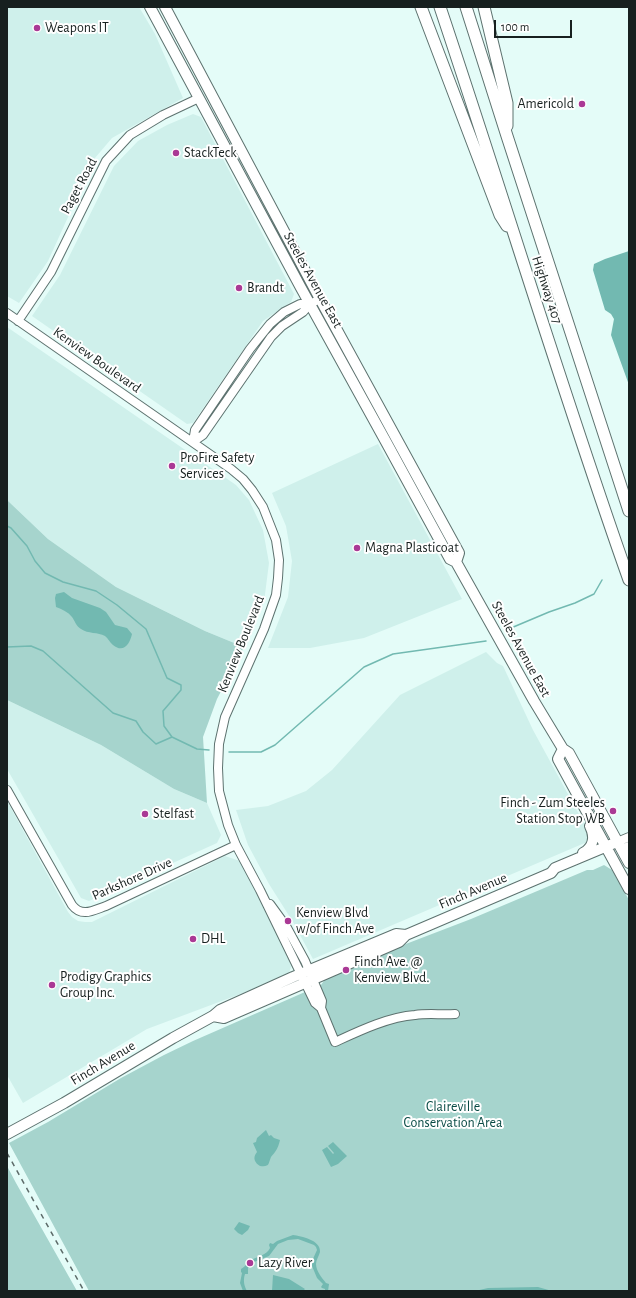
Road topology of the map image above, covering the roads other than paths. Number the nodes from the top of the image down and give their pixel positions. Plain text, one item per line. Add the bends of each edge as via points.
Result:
1 (150, 7) edge
2 (165, 7) edge
3 (421, 7) edge
4 (440, 7) edge
5 (466, 7) edge
6 (484, 7) edge
7 (199, 98) junction
8 (507, 136) junction
9 (514, 236) junction
10 (320, 299) junction
11 (310, 304) junction
12 (7, 314) edge
13 (18, 321) junction
14 (250, 349) junction
15 (259, 355) junction
16 (193, 442) junction
17 (629, 511) edge
18 (456, 562) junction
19 (629, 580) edge
20 (563, 749) junction
21 (7, 790) edge
22 (584, 807) junction
23 (629, 837) edge
24 (236, 845) junction
25 (623, 846) edge
26 (607, 850) junction
27 (629, 863) edge
28 (553, 870) junction
29 (629, 889) edge
30 (307, 976) junction
31 (455, 1014) dead end
32 (7, 1134) edge

1 - 7 main road, Steeles Avenue East
2 - 10 main road, Steeles Avenue East
3 - 9 highway via 500,215
4 - 9 highway, Highway 407
5 - 8 highway, Highway 407
6 - 8 highway via 507,103
7 - 11 main road, Steeles Avenue East
7 - 13 street, Paget Road via 163,115 130,135 106,161 51,272
8 - 17 highway, Highway 407
9 - 19 highway, Highway 407
10 - 11 street
10 - 18 main road, Steeles Avenue East via 459,553
11 - 14 street via 300,304 280,316 270,324
11 - 15 street via 271,337
11 - 18 main road, Steeles Avenue East via 450,559
12 - 13 street, Kenview Boulevard
13 - 16 street, Kenview Boulevard
14 - 15 street
14 - 16 street via 196,430
15 - 16 street via 203,435
16 - 24 street, Kenview Boulevard via 230,469 252,490 263,507 276,540 276,595 225,717 219,744 219,791
18 - 20 main road, Steeles Avenue East
20 - 22 main road via 558,759
20 - 25 main road, Steeles Avenue East via 569,753
21 - 24 street, Parkshore Drive via 72,905 84,913 106,906
22 - 26 main road
22 - 28 main road via 593,833 591,845 587,851
23 - 25 street
24 - 30 street, Kenview Boulevard via 260,890 286,926
25 - 26 main road, Finch Avenue
25 - 27 main road, Steeles Avenue East
26 - 28 main road, Finch Avenue
26 - 29 main road
28 - 30 main road, Finch Avenue via 406,935 399,942
30 - 31 street, Kenview Boulevard via 315,1003 321,1008 335,1042 381,1022 414,1015
30 - 32 main road, Finch Avenue via 224,1018 213,1016

